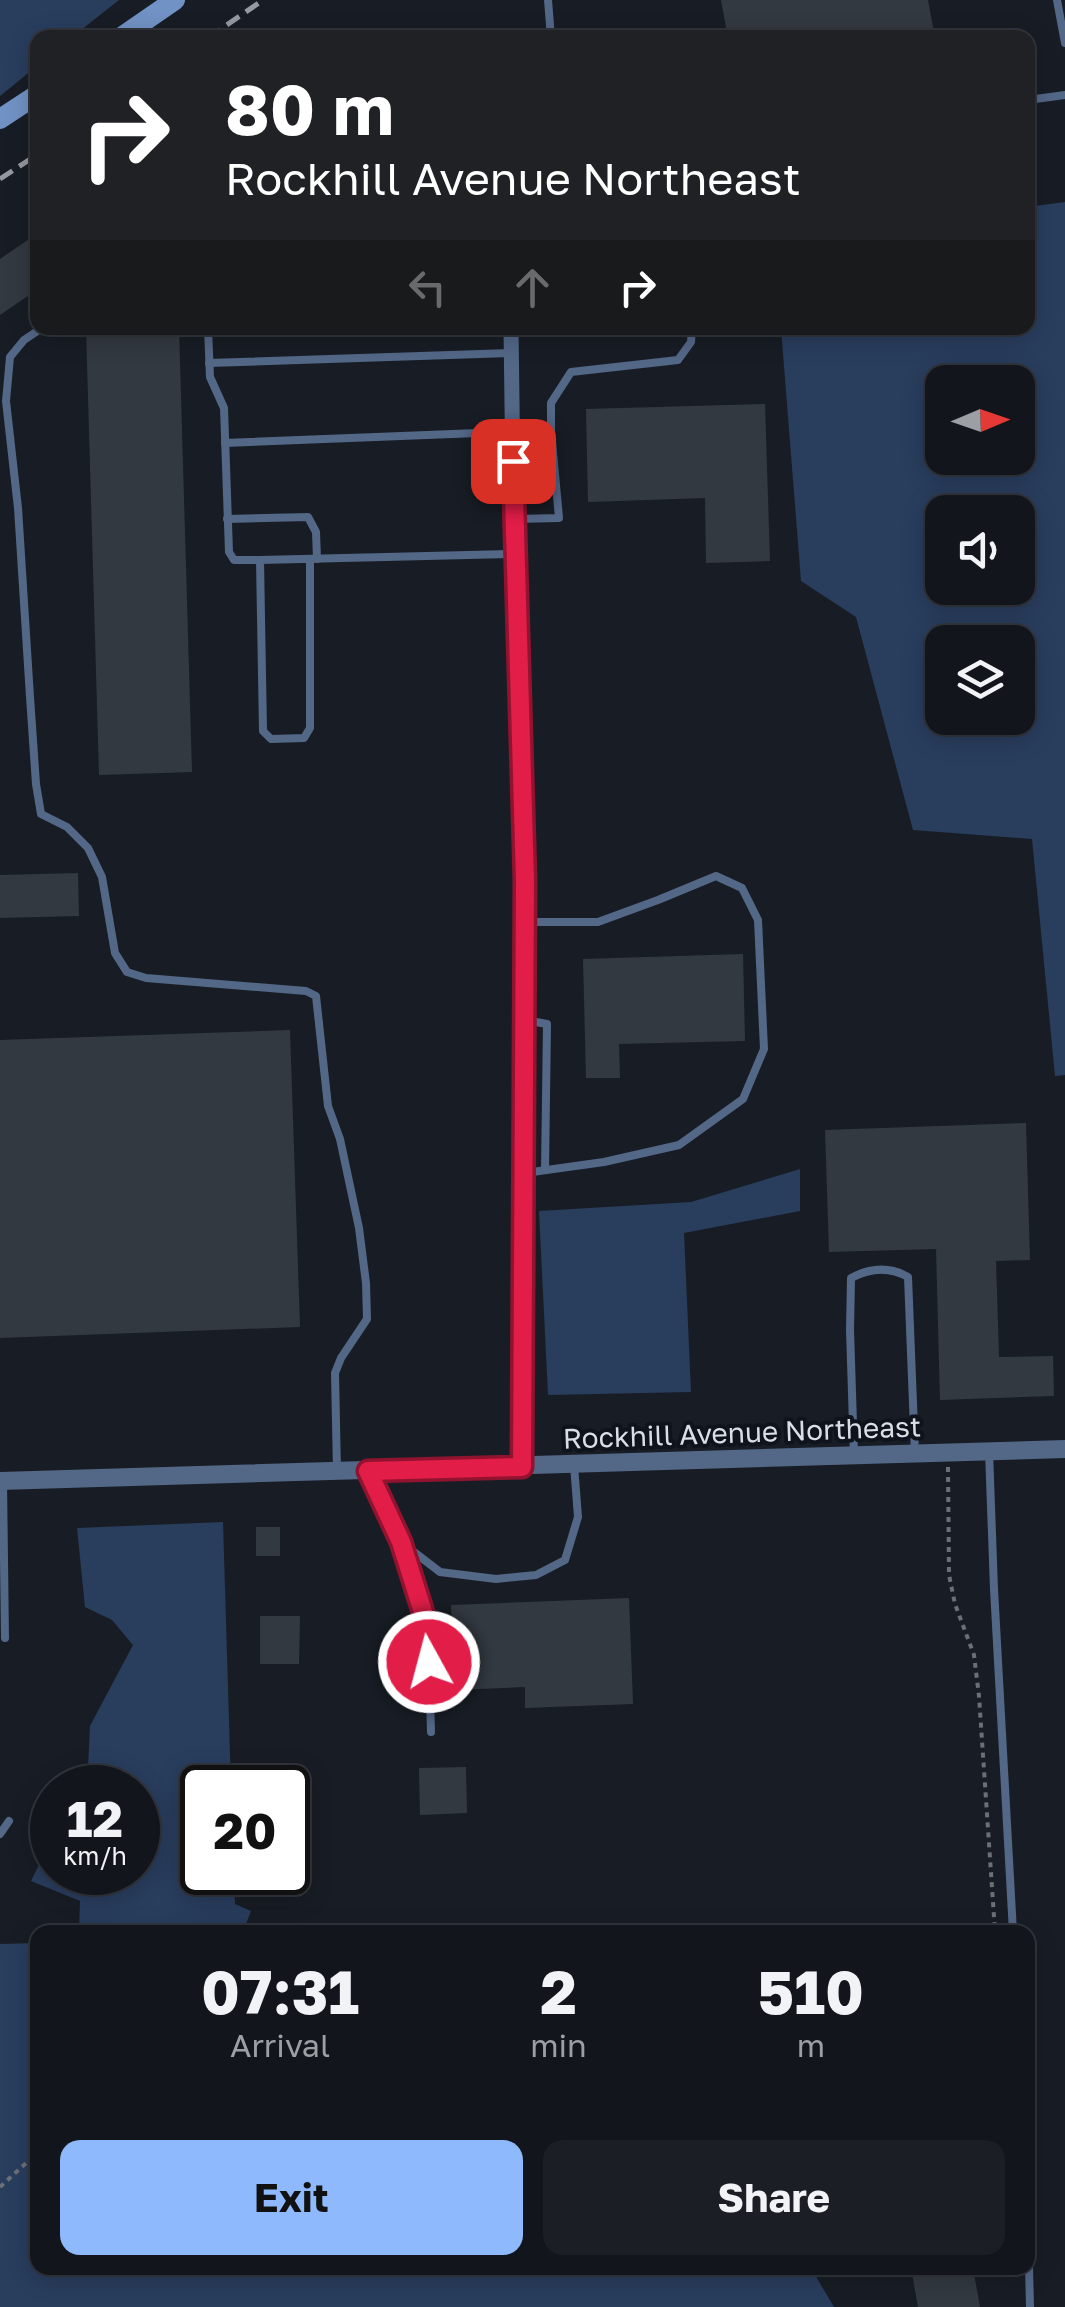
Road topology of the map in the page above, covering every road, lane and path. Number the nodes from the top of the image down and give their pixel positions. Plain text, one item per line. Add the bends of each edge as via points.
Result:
1 (175, 0) edge
2 (548, 0) edge
3 (1057, 0) edge
4 (132, 30) edge
5 (550, 30) edge
6 (1065, 43) edge
7 (1065, 94) edge
8 (30, 99) edge
9 (1035, 99) edge
10 (0, 119) edge
11 (32, 335) edge
12 (208, 335) edge
13 (510, 335) edge
14 (692, 335) edge
15 (511, 353) junction
16 (210, 363) junction
17 (551, 430) junction
18 (512, 432) junction
19 (225, 443) junction
20 (227, 518) junction
21 (514, 519) junction
22 (514, 554) junction
23 (314, 559) junction
24 (260, 560) junction
25 (525, 922) junction
26 (525, 1020) junction
27 (545, 1170) junction
28 (524, 1173) junction
29 (1065, 1448) edge
30 (989, 1451) junction
31 (947, 1452) junction
32 (916, 1454) junction
33 (854, 1456) junction
34 (574, 1465) junction
35 (522, 1467) junction
36 (368, 1471) junction
37 (337, 1472) junction
38 (2, 1481) edge
39 (401, 1542) junction
40 (4, 1638) dead end
41 (431, 1732) dead end
42 (9, 1820) dead end
43 (0, 1834) edge
44 (995, 1925) edge
45 (1013, 1925) edge
46 (30, 2159) edge
47 (0, 2187) edge
48 (1029, 2275) edge
49 (1030, 2307) edge

1 - 4 main road
2 - 5 lane
3 - 6 lane
7 - 9 lane
8 - 10 main road
11 - 37 lane via 10,358 6,401 41,814 88,848 102,876 116,953 126,972 316,996 328,1106 358,1228 368,1319 335,1374
12 - 16 lane
13 - 15 street
14 - 17 lane via 678,360 570,372 551,403
15 - 16 lane
15 - 18 street
16 - 19 lane via 224,408
17 - 18 lane
17 - 21 lane via 559,518
18 - 19 lane
18 - 21 street
19 - 20 lane
20 - 23 lane via 308,517 316,532
20 - 24 lane via 234,560
21 - 22 street
22 - 23 lane
22 - 25 street
23 - 24 lane
23 - 24 lane via 310,728 304,738 271,739 263,731
25 - 26 street
25 - 27 lane via 598,922 716,876 742,888 758,920 764,1049 743,1099 679,1145
26 - 27 lane via 547,1024
26 - 28 street
27 - 28 lane
28 - 35 street
29 - 30 street, Rockhill Avenue Northeast
30 - 31 street, Rockhill Avenue Northeast
30 - 45 lane
31 - 32 street, Rockhill Avenue Northeast
31 - 44 path via 949,1575 978,1682
32 - 33 street, Rockhill Avenue Northeast
32 - 33 lane via 908,1277 866,1270 851,1278
33 - 34 street, Rockhill Avenue Northeast
34 - 35 street, Rockhill Avenue Northeast
34 - 39 lane via 578,1517 565,1560 536,1575 496,1579 440,1572
35 - 36 street, Rockhill Avenue Northeast
36 - 37 street, Rockhill Avenue Northeast
36 - 39 lane
37 - 38 street, Rockhill Avenue Northeast
38 - 40 lane
39 - 41 lane via 423,1612
42 - 43 lane
46 - 47 path
48 - 49 lane

